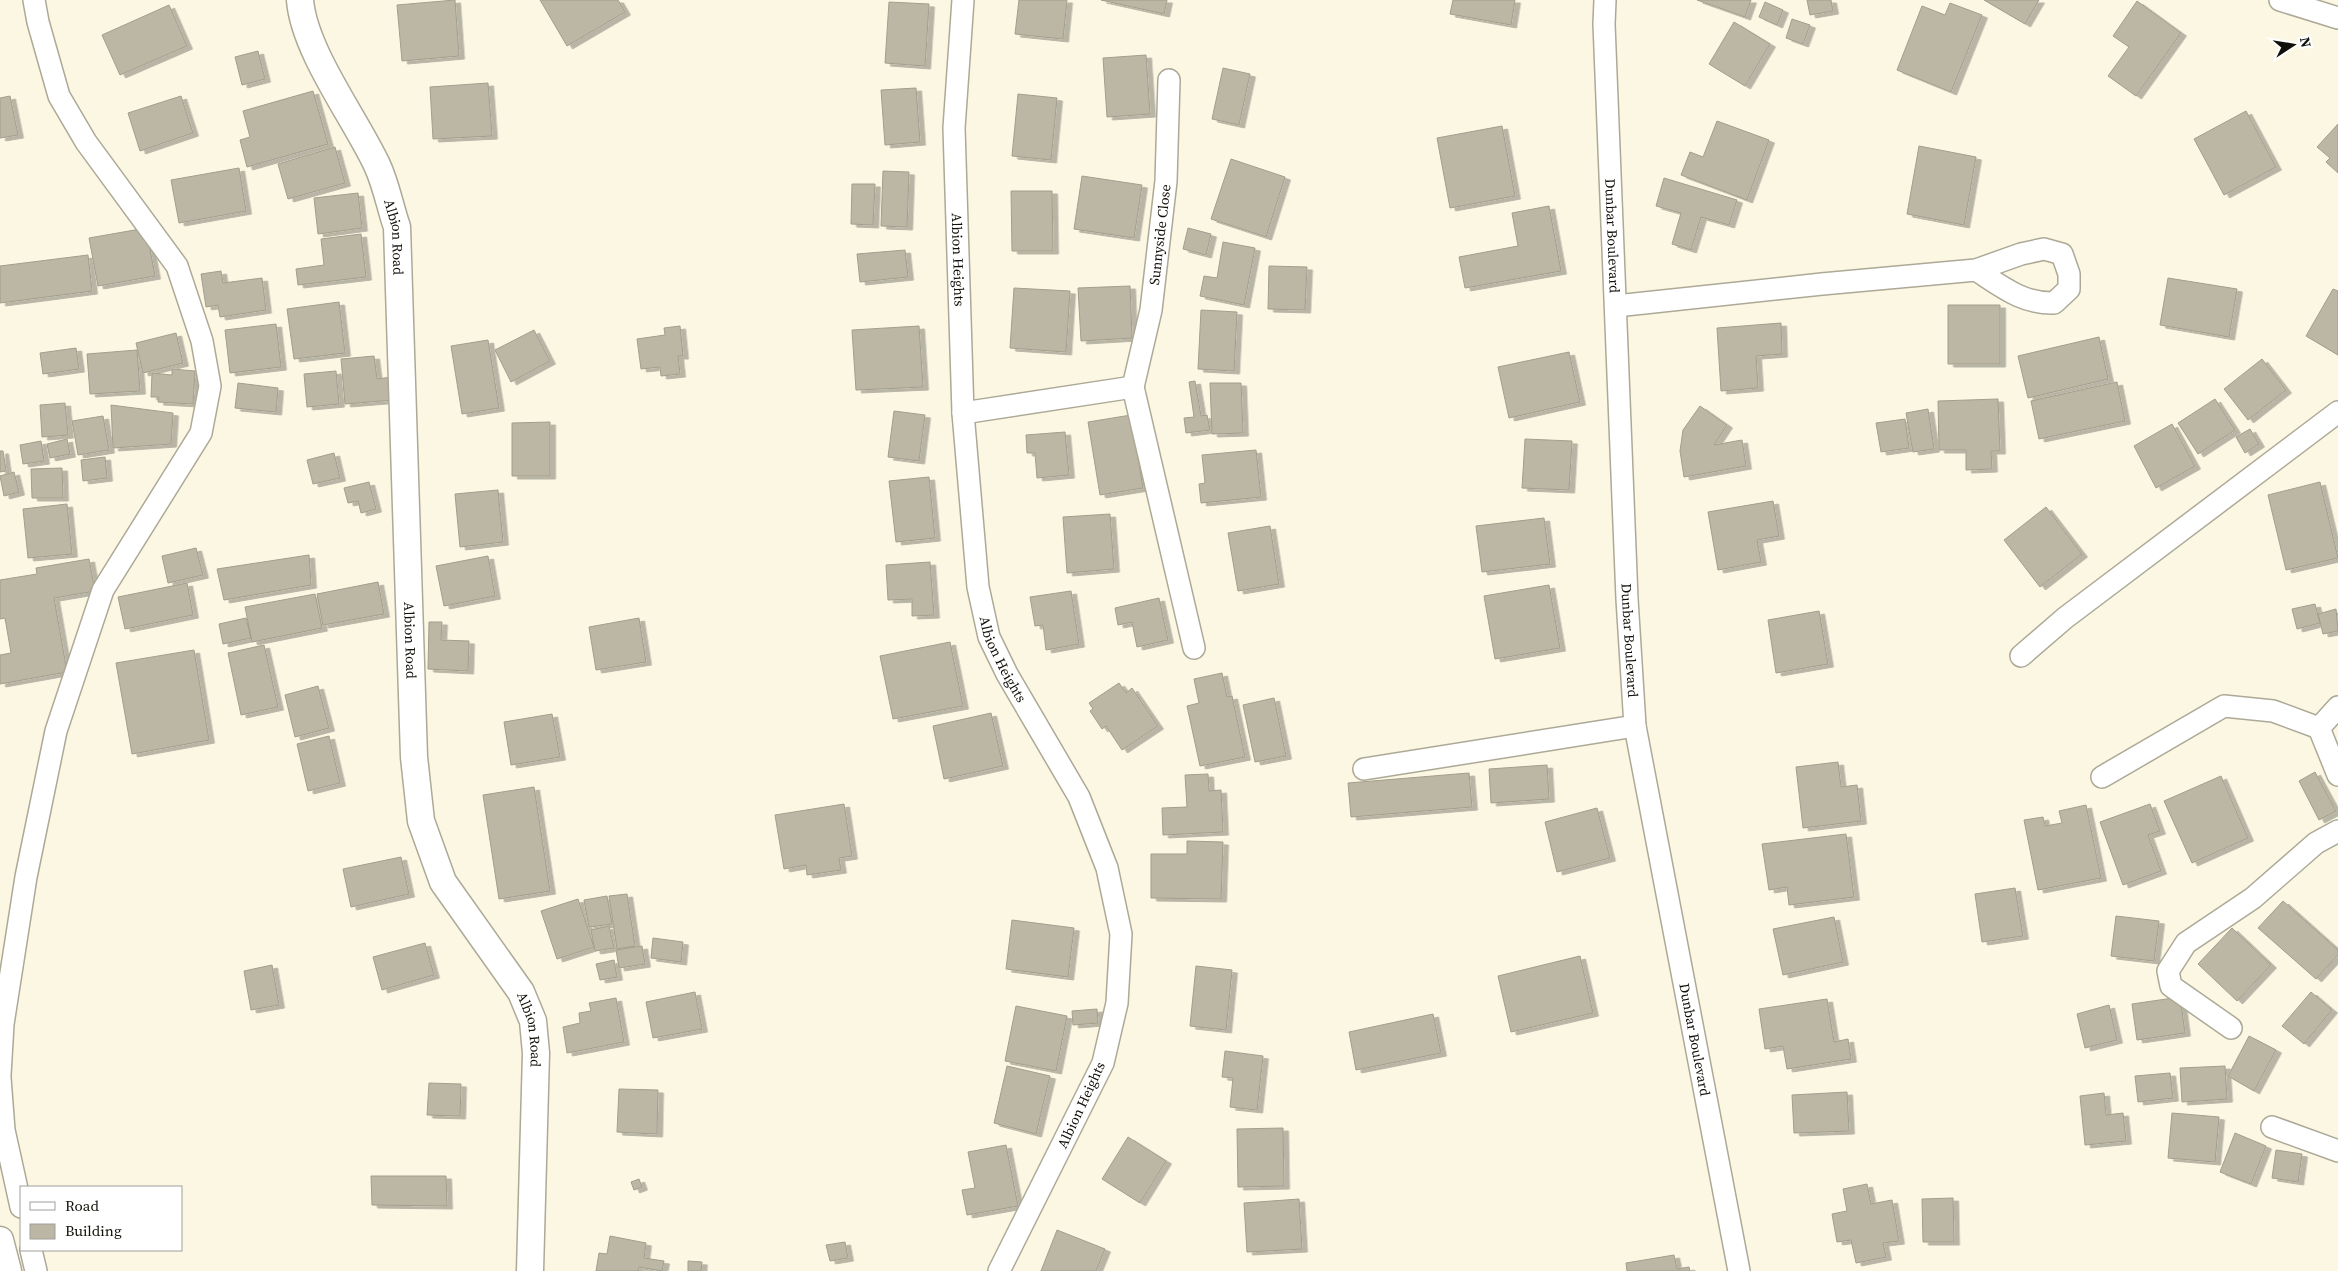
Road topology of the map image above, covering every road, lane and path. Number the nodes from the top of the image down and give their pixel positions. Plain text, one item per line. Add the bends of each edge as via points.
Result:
1 (34, 0) edge
2 (300, 0) edge
3 (963, 0) edge
4 (1605, 0) edge
5 (2280, 0) edge
6 (2338, 18) edge
7 (1169, 80) dead end
8 (1976, 270) dead end
9 (1616, 306) junction
10 (1133, 387) junction
11 (2338, 412) edge
12 (963, 413) junction
13 (1194, 648) dead end
14 (2021, 656) dead end
15 (2338, 707) edge
16 (1635, 726) junction
17 (2319, 728) junction
18 (1364, 769) dead end
19 (2338, 776) edge
20 (2102, 777) dead end
21 (2338, 831) edge
22 (2231, 1028) dead end
23 (0, 1077) edge
24 (2272, 1127) dead end
25 (2338, 1151) edge
26 (20, 1202) edge
27 (0, 1240) edge
28 (31, 1251) edge
29 (8, 1271) edge
30 (36, 1271) edge
31 (530, 1271) edge
32 (999, 1271) edge
33 (1739, 1271) edge

1 - 23 street via 59,96 86,142 177,266 202,341 210,386 202,433 103,590 56,731 26,877 3,1024
2 - 31 street, Albion Road via 318,56 378,166 397,227 414,757 421,821 443,882 521,992 533,1021 536,1053
3 - 12 street, Albion Heights via 954,128
4 - 9 street, Dunbar Boulevard
5 - 6 street
7 - 10 street, Sunnyside Close via 1166,181 1151,310
8 - 9 street
9 - 16 street, Dunbar Boulevard
10 - 12 street
10 - 13 street, Sunnyside Close
11 - 14 street via 2065,618
12 - 32 street, Albion Heights via 978,587 989,637 1079,797 1107,868 1121,934 1117,1003 1103,1063
15 - 17 street
16 - 18 street
16 - 33 street, Dunbar Boulevard
17 - 19 street
17 - 20 street via 2272,711 2224,706
21 - 22 street via 2316,843 2253,898 2186,943 2168,971 2171,986
23 - 26 street via 4,1130
24 - 25 street
27 - 29 street
28 - 30 street

